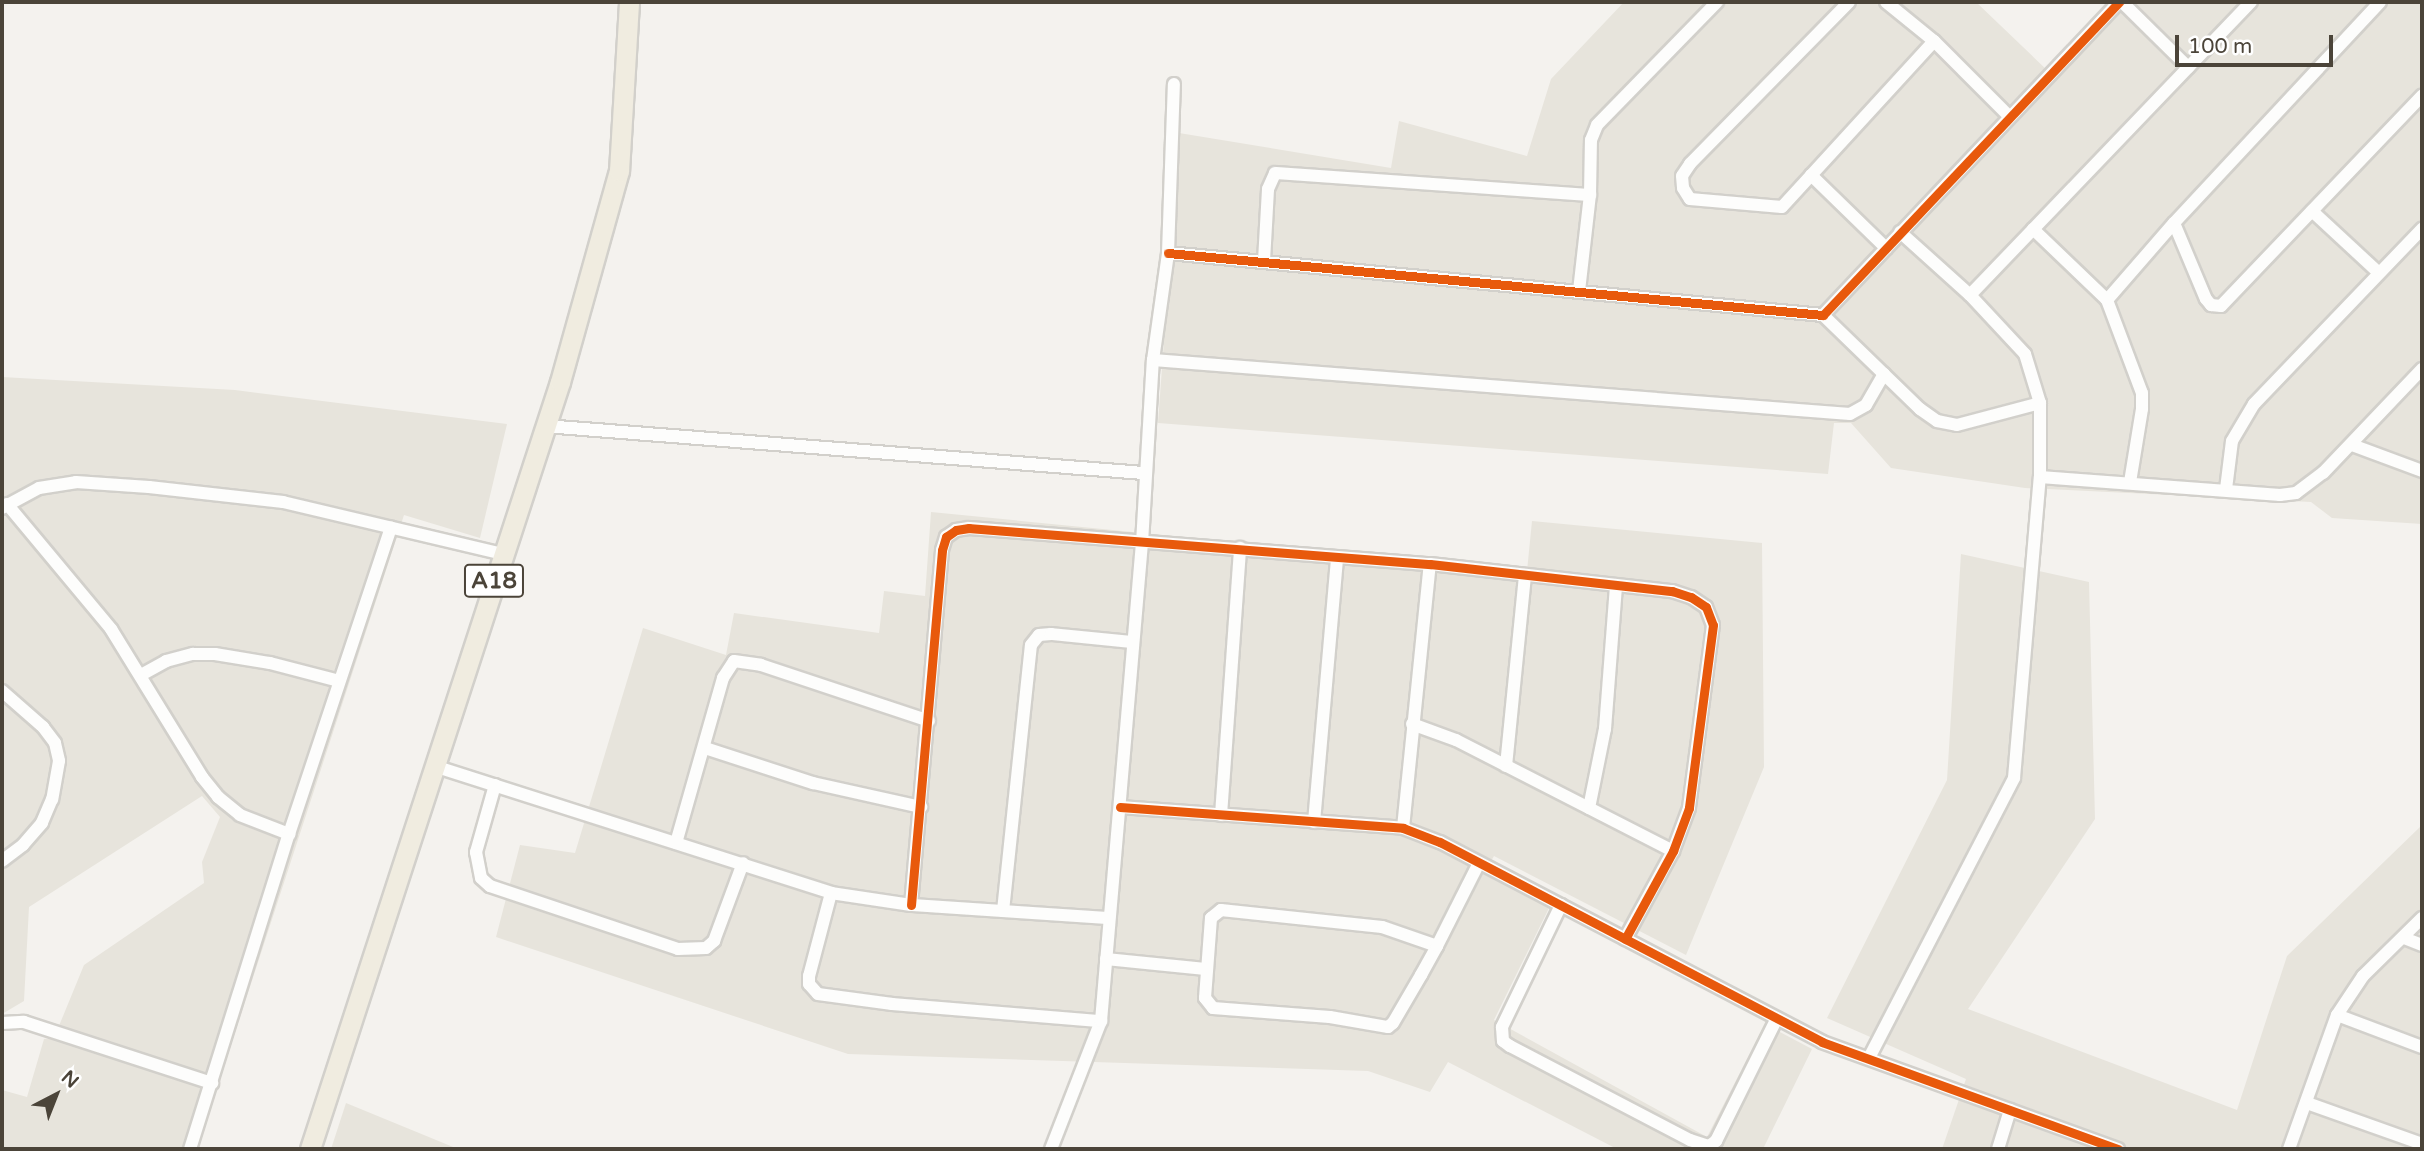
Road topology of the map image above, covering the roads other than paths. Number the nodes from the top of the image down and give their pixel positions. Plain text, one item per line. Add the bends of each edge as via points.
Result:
1 (629, 2) edge
2 (1717, 2) edge
3 (1849, 2) edge
4 (1886, 2) edge
5 (2120, 2) edge
6 (2251, 2) edge
7 (2380, 2) edge
8 (1934, 41) junction
9 (2188, 67) junction
10 (1174, 84) dead end
11 (2422, 96) edge
12 (2010, 117) junction
13 (1811, 175) junction
14 (1590, 194) junction
15 (2312, 211) junction
16 (2174, 223) junction
17 (2033, 229) junction
18 (2422, 229) edge
19 (1900, 232) junction
20 (1886, 248) junction
21 (1168, 253) junction
22 (1264, 261) junction
23 (2379, 273) junction
24 (1579, 290) junction
25 (1970, 295) junction
26 (2107, 300) junction
27 (1823, 315) junction
28 (1153, 360) junction
29 (2422, 369) edge
30 (1884, 374) junction
31 (2040, 403) junction
32 (545, 426) junction
33 (2352, 445) junction
34 (2422, 471) edge
35 (1144, 473) junction
36 (2040, 477) junction
37 (2130, 482) junction
38 (2226, 489) junction
39 (4, 506) edge
40 (391, 528) junction
41 (1142, 543) junction
42 (1240, 548) junction
43 (503, 554) junction
44 (1337, 558) junction
45 (1430, 564) junction
46 (1525, 575) junction
47 (1616, 587) junction
48 (1131, 642) junction
49 (141, 675) junction
50 (339, 681) junction
51 (2, 691) edge
52 (929, 721) junction
53 (1412, 724) junction
54 (705, 748) junction
55 (435, 766) junction
56 (1506, 766) junction
57 (495, 785) junction
58 (921, 807) junction
59 (1120, 807) junction
60 (1589, 808) junction
61 (1220, 815) junction
62 (1314, 822) junction
63 (1404, 828) junction
64 (289, 834) junction
65 (676, 843) junction
66 (1673, 851) junction
67 (2, 861) edge
68 (743, 863) junction
69 (1479, 863) junction
70 (831, 893) junction
71 (911, 905) junction
72 (1561, 905) junction
73 (1003, 911) junction
74 (1109, 918) junction
75 (2422, 918) edge
76 (2404, 938) junction
77 (1625, 939) junction
78 (2422, 945) edge
79 (1437, 946) junction
80 (1105, 959) junction
81 (1206, 969) junction
82 (2337, 1014) junction
83 (1777, 1018) junction
84 (1101, 1021) junction
85 (2, 1023) edge
86 (2422, 1047) edge
87 (1869, 1058) junction
88 (212, 1083) junction
89 (2307, 1102) junction
90 (2010, 1110) junction
91 (2422, 1144) edge
92 (190, 1149) edge
93 (310, 1149) edge
94 (1051, 1149) edge
95 (1998, 1149) edge
96 (2118, 1149) edge
97 (2289, 1149) edge

1 - 32 highway, A18 via 618,171
2 - 14 street via 1597,125 1591,140
3 - 13 street via 1682,176 1690,199 1782,207
4 - 8 street
5 - 9 street
5 - 12 street
6 - 9 street
7 - 16 street
8 - 12 street
8 - 13 street
9 - 17 street
10 - 21 street
11 - 15 street
12 - 19 street
13 - 20 street
14 - 22 street via 1275,173 1268,189
14 - 24 street
15 - 16 street via 2218,307 2206,299
15 - 23 street
16 - 26 street
17 - 25 street
17 - 26 street
18 - 23 street
19 - 20 street
19 - 25 street
20 - 27 street
21 - 22 street
21 - 28 street
22 - 24 street
23 - 38 street via 2240,423 2231,441
24 - 27 street
25 - 31 street via 2025,354
26 - 37 street via 2141,393
27 - 30 street
28 - 30 street via 1850,414 1866,405
28 - 35 street
29 - 33 street
30 - 31 street via 1937,421 1957,425
31 - 36 street
32 - 35 street
32 - 43 highway, A18
33 - 34 street
33 - 38 street via 2309,486 2296,492 2280,495
35 - 41 street
36 - 37 street
36 - 87 street via 2014,778
37 - 38 street
39 - 40 street via 39,488 76,482 282,502
39 - 49 street via 111,629
40 - 43 street
40 - 50 street
41 - 42 street
41 - 48 street
41 - 52 street via 968,528 946,537
42 - 44 street
42 - 61 street
43 - 55 highway, A18
44 - 45 street
44 - 62 street
45 - 46 street
45 - 53 street
46 - 47 street
46 - 56 street
47 - 60 street via 1605,729
47 - 66 street via 1672,591 1690,597 1706,607 1713,625 1689,808
48 - 59 street
48 - 73 street via 1051,634 1039,635 1031,645
49 - 50 street via 166,661 215,654
49 - 64 street via 218,797 240,815
50 - 64 street
51 - 67 street via 43,727 55,743 59,761 42,823
52 - 54 street via 761,664 734,661 723,677
52 - 58 street
53 - 56 street
53 - 63 street
54 - 58 street via 813,783
54 - 65 street
55 - 57 street
55 - 93 highway, A18
56 - 60 street
57 - 65 street
57 - 68 street via 476,852 481,878 490,886 678,949 706,948 713,941
58 - 71 street
59 - 61 street
59 - 74 street
60 - 66 street
61 - 62 street
62 - 63 street
63 - 69 street
64 - 88 street
65 - 68 street
66 - 77 street
68 - 70 street
69 - 72 street
69 - 79 street
70 - 71 street
70 - 84 street via 809,976 809,984 818,994
71 - 73 street
72 - 77 street
72 - 83 street via 1502,1027 1503,1041 1690,1140 1709,1146 1716,1141
73 - 74 street
74 - 80 street
75 - 76 street
76 - 78 street
76 - 82 street via 2363,976
77 - 83 street
79 - 81 street via 1382,927 1221,910 1211,918
79 - 81 street via 1393,1023 1382,1028 1330,1017 1213,1007 1205,998
80 - 81 street
80 - 84 street
82 - 86 street
82 - 89 street
83 - 87 street via 1822,1042
84 - 94 street
85 - 88 street via 24,1022
87 - 90 street
88 - 92 street
89 - 91 street
89 - 97 street
90 - 95 street
90 - 96 street

